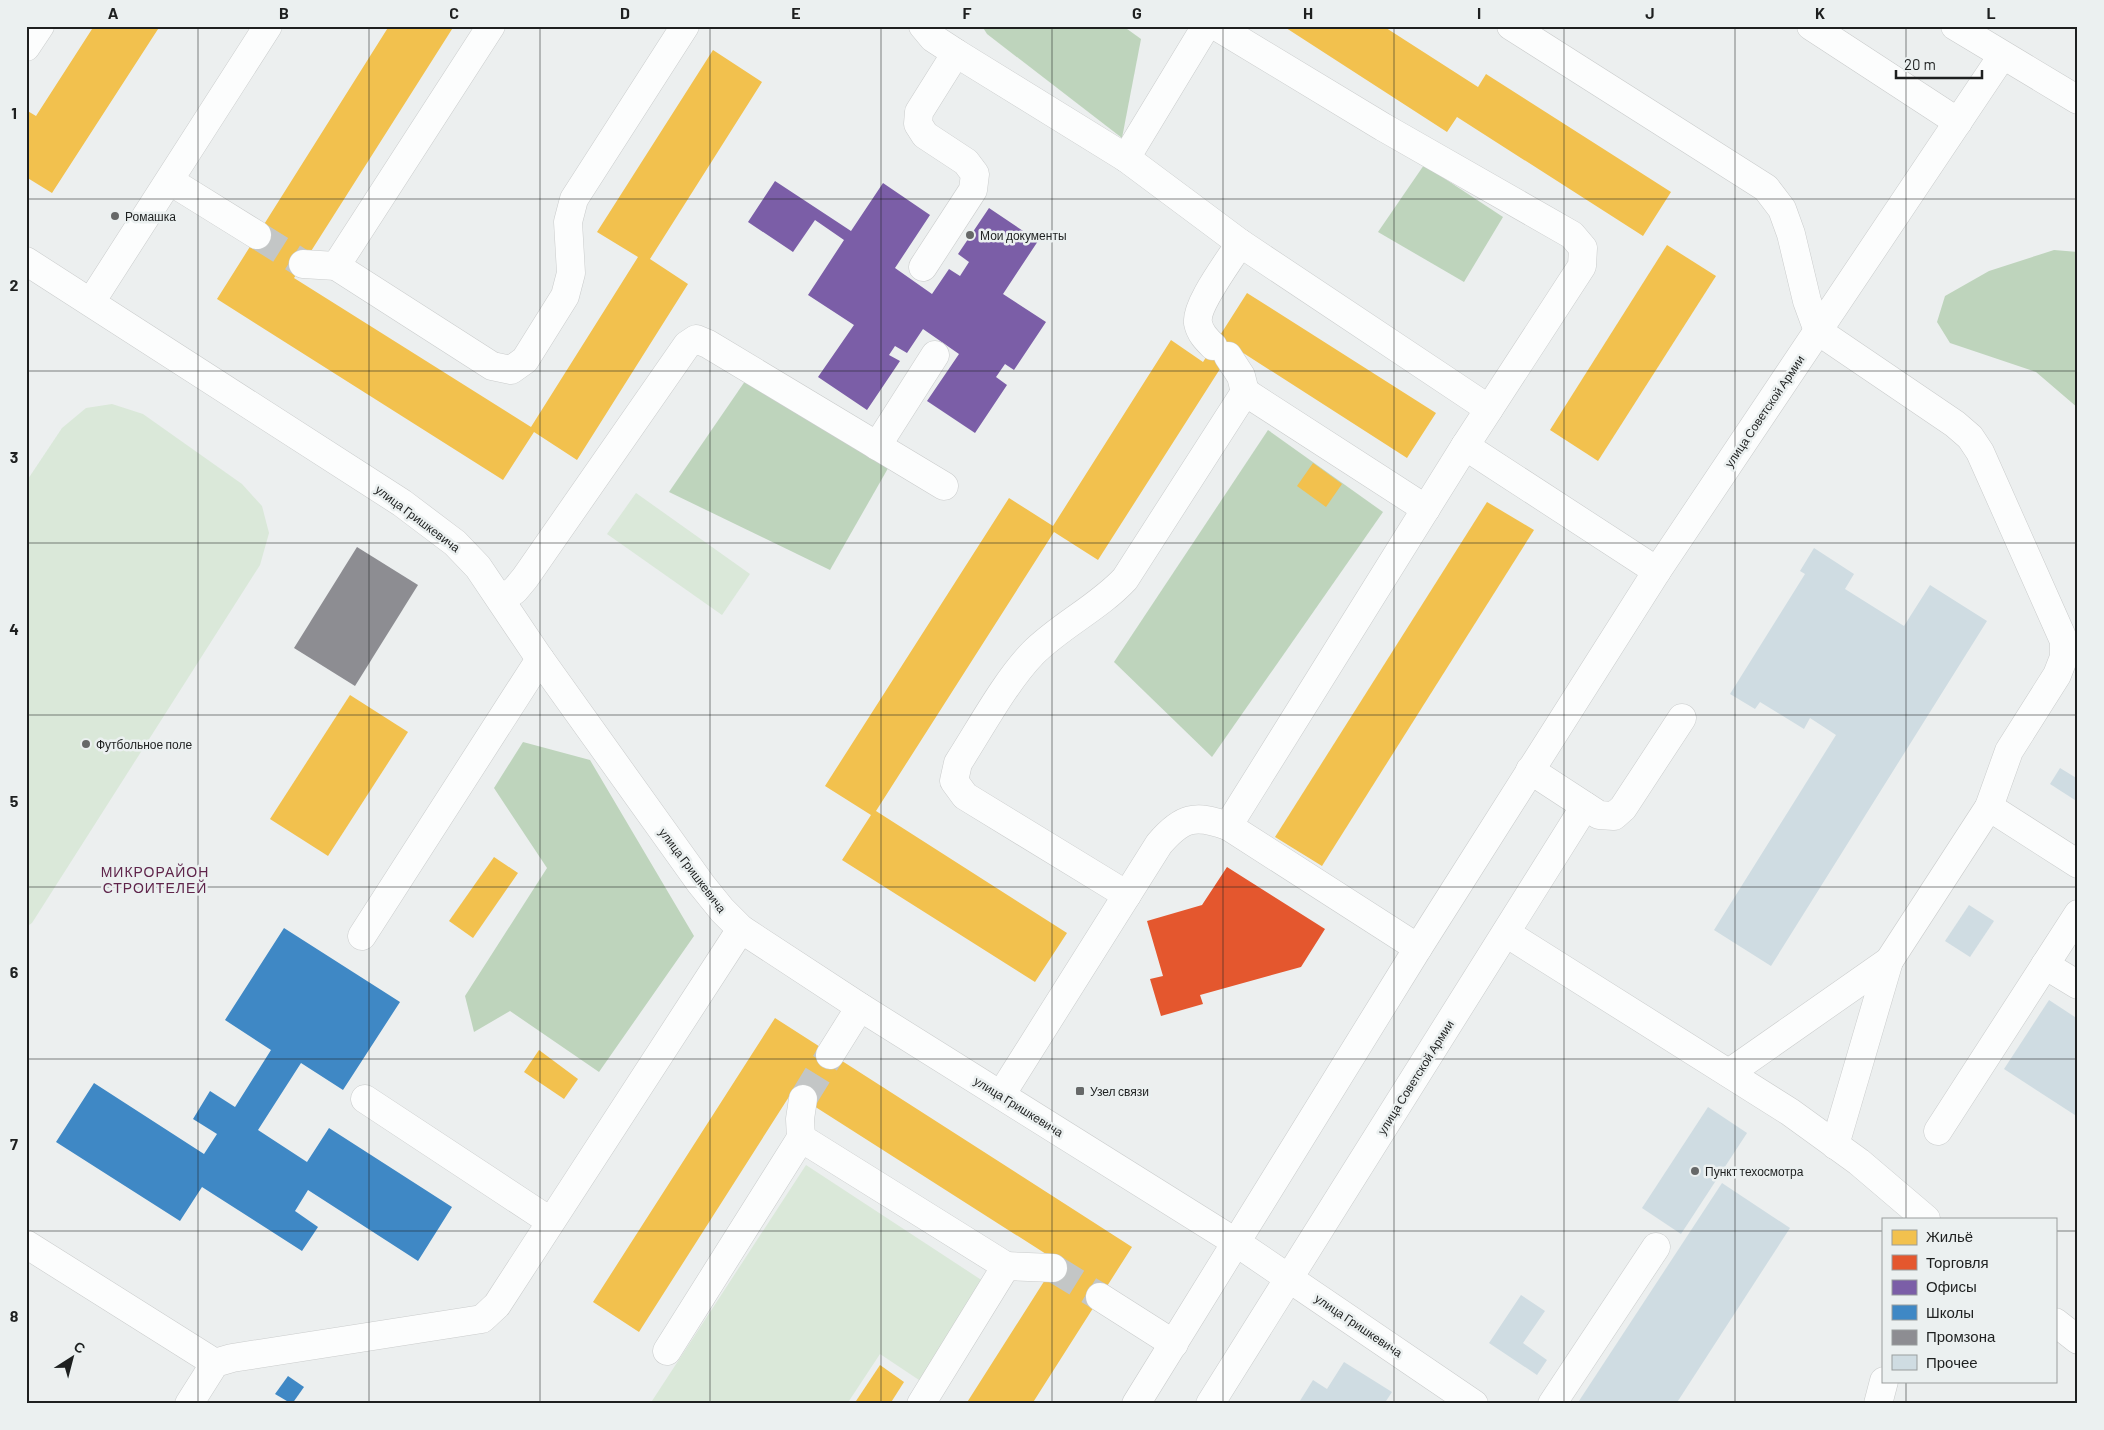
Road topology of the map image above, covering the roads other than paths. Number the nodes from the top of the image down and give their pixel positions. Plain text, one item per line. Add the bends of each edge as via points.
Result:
1 (40, 26) edge
2 (268, 26) edge
3 (491, 26) edge
4 (685, 26) edge
5 (923, 26) edge
6 (1206, 26) edge
7 (1216, 26) edge
8 (1511, 26) edge
9 (1811, 26) edge
10 (1955, 26) edge
11 (26, 47) edge
12 (956, 53) junction
13 (2002, 56) junction
14 (2078, 100) edge
15 (1958, 122) junction
16 (1126, 158) junction
17 (170, 181) junction
18 (257, 235) tunnel mouth
19 (1240, 243) junction
20 (26, 260) edge
21 (303, 264) tunnel mouth
22 (336, 266) junction
23 (923, 267) dead end
24 (91, 302) junction
25 (1818, 331) junction
26 (935, 355) dead end
27 (1246, 392) junction
28 (1489, 409) junction
29 (876, 446) junction
30 (1465, 446) junction
31 (944, 486) dead end
32 (1426, 509) junction
33 (1657, 571) junction
34 (502, 600) junction
35 (540, 659) junction
36 (1682, 718) dead end
37 (1530, 770) junction
38 (1585, 806) junction
39 (1988, 807) junction
40 (1228, 826) junction
41 (2078, 864) edge
42 (1127, 895) junction
43 (2078, 914) edge
44 (741, 929) junction
45 (1506, 933) junction
46 (362, 936) dead end
47 (1418, 948) junction
48 (1889, 961) junction
49 (2045, 964) junction
50 (2078, 985) edge
51 (860, 1007) junction
52 (830, 1055) tunnel mouth
53 (1729, 1072) junction
54 (1001, 1095) junction
55 (364, 1099) dead end
56 (802, 1099) tunnel mouth
57 (1938, 1131) dead end
58 (801, 1138) junction
59 (1835, 1145) junction
60 (1925, 1218) edge
61 (550, 1221) junction
62 (1237, 1243) junction
63 (26, 1244) edge
64 (1656, 1247) dead end
65 (1006, 1266) junction
66 (1053, 1268) tunnel mouth
67 (1290, 1278) junction
68 (1100, 1297) tunnel mouth
69 (2056, 1323) edge
70 (2078, 1340) edge
71 (1174, 1344) junction
72 (667, 1351) dead end
73 (215, 1363) junction
74 (1884, 1382) edge
75 (189, 1404) edge
76 (921, 1404) edge
77 (1136, 1404) edge
78 (1210, 1404) edge
79 (1474, 1404) edge
80 (1552, 1404) edge
81 (1878, 1404) edge

1 - 11 street
2 - 17 street
3 - 22 street
4 - 22 street via 574,199 568,222 571,273 565,296 525,360 511,370 492,366
5 - 12 street
6 - 16 street
7 - 28 street via 1383,127 1572,235 1583,248 1582,266
8 - 25 street via 1766,188 1785,217 1806,301
9 - 15 street
10 - 13 street
12 - 16 street
12 - 23 street via 919,112 918,124 925,135 966,162 975,174 973,190
13 - 14 street
13 - 15 street, улица Советской Армии
15 - 25 street, улица Советской Армии
16 - 19 street
17 - 18 street
17 - 24 street
19 - 27 street via 1199,309 1198,322 1203,336 1241,376
19 - 28 street
20 - 24 street, улица Гришкевича
21 - 22 street
24 - 34 street, улица Гришкевича via 402,503 455,543
25 - 33 street, улица Советской Армии
25 - 39 street via 1970,437 1980,452 2064,640 2064,657 2057,674 2008,751
26 - 29 street
27 - 32 street
27 - 42 street via 1125,579 1111,594 1034,652 958,764 954,781 965,796
28 - 30 street
29 - 31 street
29 - 34 street via 696,339 687,345 525,578
30 - 32 street
30 - 33 street
32 - 40 street
33 - 37 street, улица Советской Армии
34 - 35 street, улица Гришкевича
35 - 44 street, улица Гришкевича via 701,884
35 - 46 street
36 - 38 street via 1623,808 1614,816 1599,815
37 - 38 street
37 - 47 street, улица Советской Армии
38 - 45 street, улица Советской Армии
39 - 41 street
39 - 48 street
40 - 42 street via 1208,819 1189,819 1174,827
40 - 47 street
42 - 54 street
43 - 49 street
44 - 51 street, улица Гришкевича
44 - 61 street
45 - 53 street
45 - 67 street, улица Советской Армии
47 - 62 street, улица Советской Армии
48 - 53 street
48 - 59 street
49 - 50 street
49 - 57 street
51 - 52 street
51 - 54 street, улица Гришкевича
53 - 59 street
54 - 62 street, улица Гришкевича
55 - 61 street
56 - 58 street
58 - 65 street
58 - 72 street
59 - 60 street
61 - 73 street via 497,1305 482,1319 252,1354
62 - 67 street, улица Гришкевича
62 - 71 street, улица Советской Армии
63 - 73 street
64 - 80 street
65 - 66 street
65 - 76 street
67 - 78 street, улица Советской Армии
67 - 79 street, улица Гришкевича
68 - 71 street
69 - 70 street
71 - 77 street, улица Советской Армии
73 - 75 street
74 - 81 street

